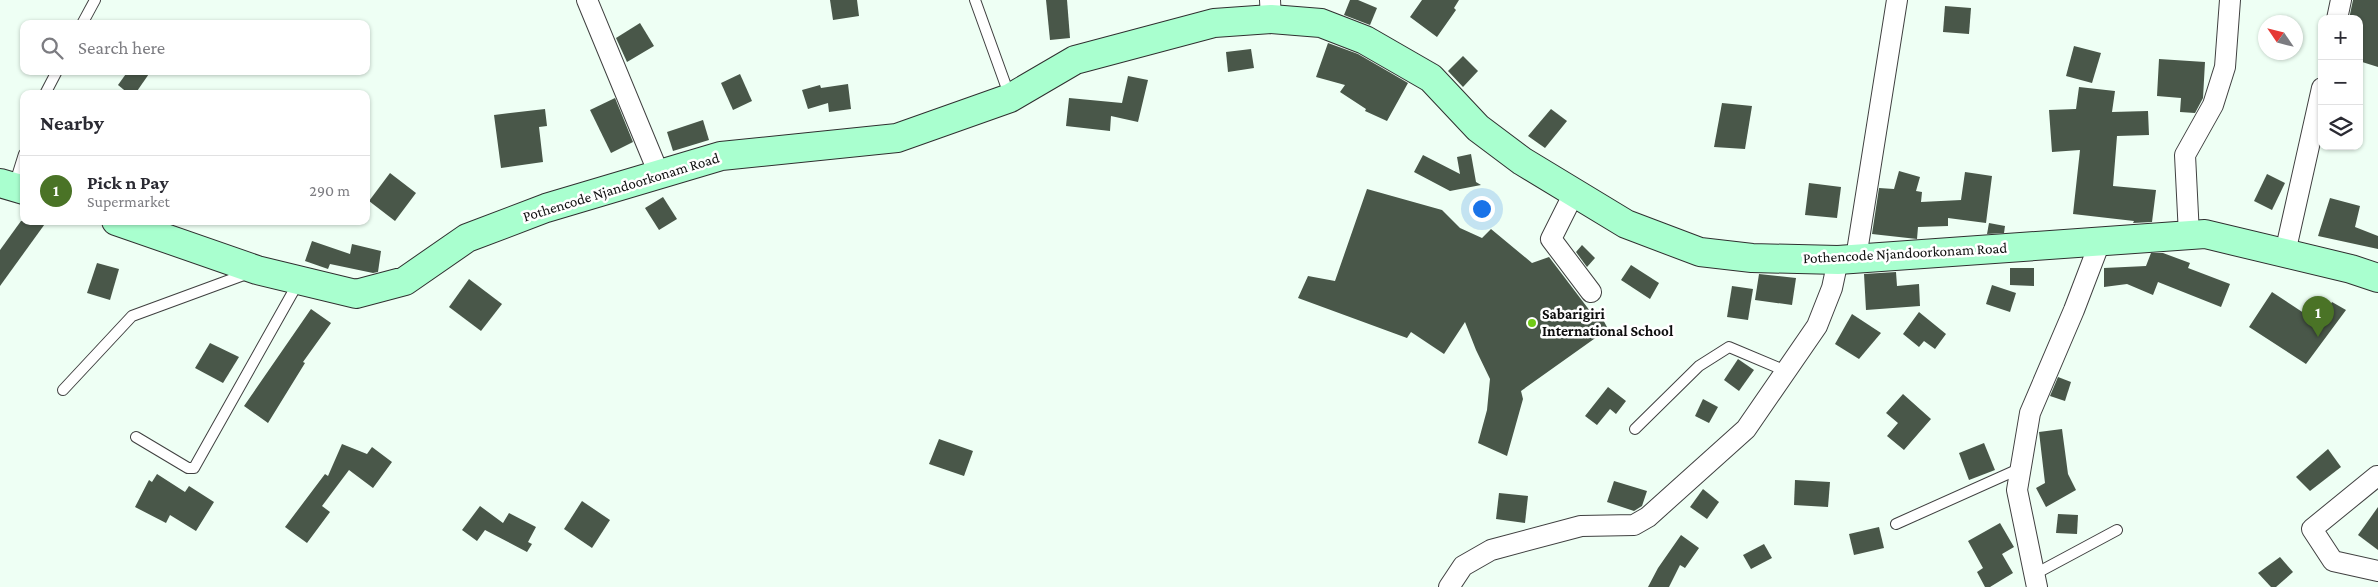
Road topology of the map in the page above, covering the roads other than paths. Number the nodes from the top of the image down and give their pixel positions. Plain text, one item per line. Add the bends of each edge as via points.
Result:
1 (94, 0) edge
2 (587, 0) edge
3 (975, 0) edge
4 (1896, 0) edge
5 (2230, 0) edge
6 (2341, 0) edge
7 (1270, 10) edge
8 (2338, 15) edge
9 (84, 20) edge
10 (55, 75) edge
11 (47, 90) edge
12 (1010, 98) junction
13 (2318, 105) edge
14 (20, 165) edge
15 (659, 174) junction
16 (12, 187) edge
17 (1574, 193) junction
18 (128, 225) edge
19 (2189, 235) junction
20 (2100, 242) junction
21 (2286, 253) junction
22 (1847, 259) junction
23 (257, 270) junction
24 (2378, 278) edge
25 (299, 280) junction
26 (1591, 292) dead end
27 (1786, 371) junction
28 (63, 390) dead end
29 (1635, 429) dead end
30 (136, 437) dead end
31 (2021, 468) junction
32 (2377, 476) edge
33 (1896, 524) dead end
34 (2117, 530) dead end
35 (2378, 571) edge
36 (2036, 580) edge
37 (1449, 587) edge

1 - 9 lane
2 - 15 street
3 - 12 lane
4 - 22 street
5 - 19 street via 2225,67 2213,105 2185,155
6 - 8 street
7 - 12 main road, Pothencode Njandoorkonam Road via 1075,60
7 - 17 main road, Pothencode Njandoorkonam Road via 1321,23 1366,40 1431,78 1478,128
10 - 11 lane
12 - 15 main road, Pothencode Njandoorkonam Road via 897,138 721,156
13 - 21 street
14 - 16 lane
15 - 25 main road, Pothencode Njandoorkonam Road via 546,208 467,238 404,281 356,294
17 - 22 main road, Pothencode Njandoorkonam Road via 1626,224 1700,252 1752,258
17 - 26 street via 1551,239
18 - 23 main road, Pothencode Njandoorkonam Road
19 - 20 main road, Pothencode Njandoorkonam Road
19 - 21 main road, Pothencode Njandoorkonam Road via 2205,234
20 - 22 main road, Pothencode Njandoorkonam Road
20 - 31 street via 2030,414
21 - 24 main road, Pothencode Njandoorkonam Road
22 - 27 street via 1817,326
23 - 25 main road, Pothencode Njandoorkonam Road
23 - 28 lane via 132,316
25 - 30 lane via 194,468 188,468
27 - 29 lane via 1729,348 1699,366
27 - 37 street via 1746,429 1648,517 1634,525 1581,526 1491,550 1463,566
31 - 33 lane
31 - 36 street via 2017,490
32 - 35 street via 2312,529 2334,561
34 - 36 lane

